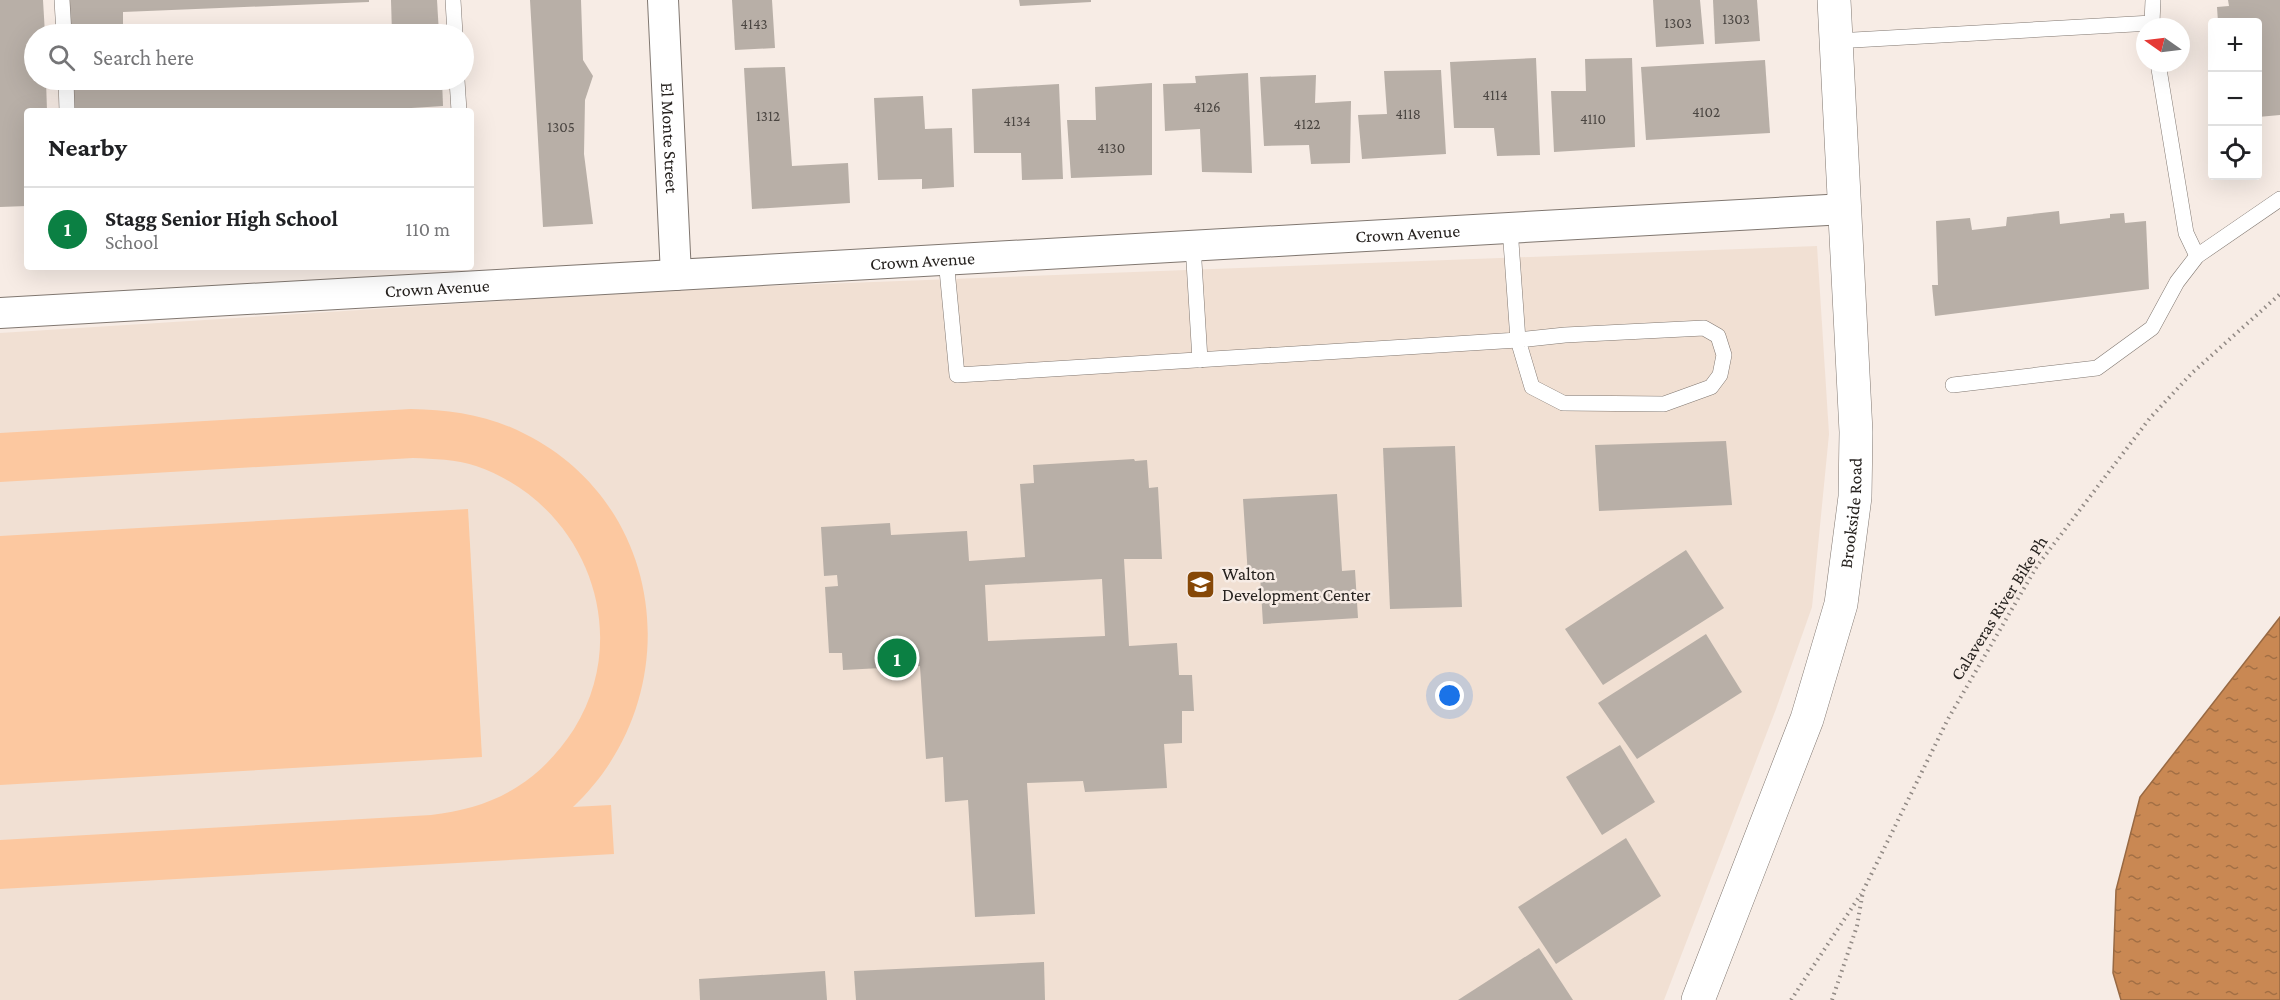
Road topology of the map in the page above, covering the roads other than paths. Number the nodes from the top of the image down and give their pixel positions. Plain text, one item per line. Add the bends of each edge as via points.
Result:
1 (62, 0) edge
2 (453, 0) edge
3 (663, 0) edge
4 (1834, 0) edge
5 (2153, 0) edge
6 (2152, 18) edge
7 (63, 24) edge
8 (454, 24) edge
9 (2136, 26) edge
10 (1836, 41) junction
11 (2159, 72) edge
12 (67, 90) edge
13 (458, 90) edge
14 (68, 108) edge
15 (459, 108) edge
16 (2280, 200) edge
17 (1845, 208) junction
18 (1510, 228) junction
19 (1193, 245) junction
20 (2197, 256) junction
21 (946, 259) junction
22 (676, 275) junction
23 (0, 313) edge
24 (1518, 340) junction
25 (1200, 360) junction
26 (1953, 385) dead end
27 (1698, 1000) edge

1 - 7 lane
2 - 8 lane
3 - 22 street, El Monte Street
4 - 10 street, Brookside Road
5 - 6 lane
9 - 10 lane
10 - 17 street, Brookside Road
11 - 20 lane via 2186,233
12 - 14 lane
13 - 15 lane
16 - 20 lane
17 - 18 street, Crown Avenue
17 - 27 street, Brookside Road via 1856,432 1855,486 1841,604 1808,719
18 - 19 street, Crown Avenue
18 - 24 lane
19 - 21 street, Crown Avenue
19 - 25 lane
20 - 26 lane via 2177,282 2152,328 2097,368
21 - 22 street, Crown Avenue
21 - 25 lane via 957,375
22 - 23 street, Crown Avenue
24 - 24 lane via 1532,387 1563,403 1664,404 1711,387 1720,375 1724,355 1718,336 1704,328
24 - 25 lane

